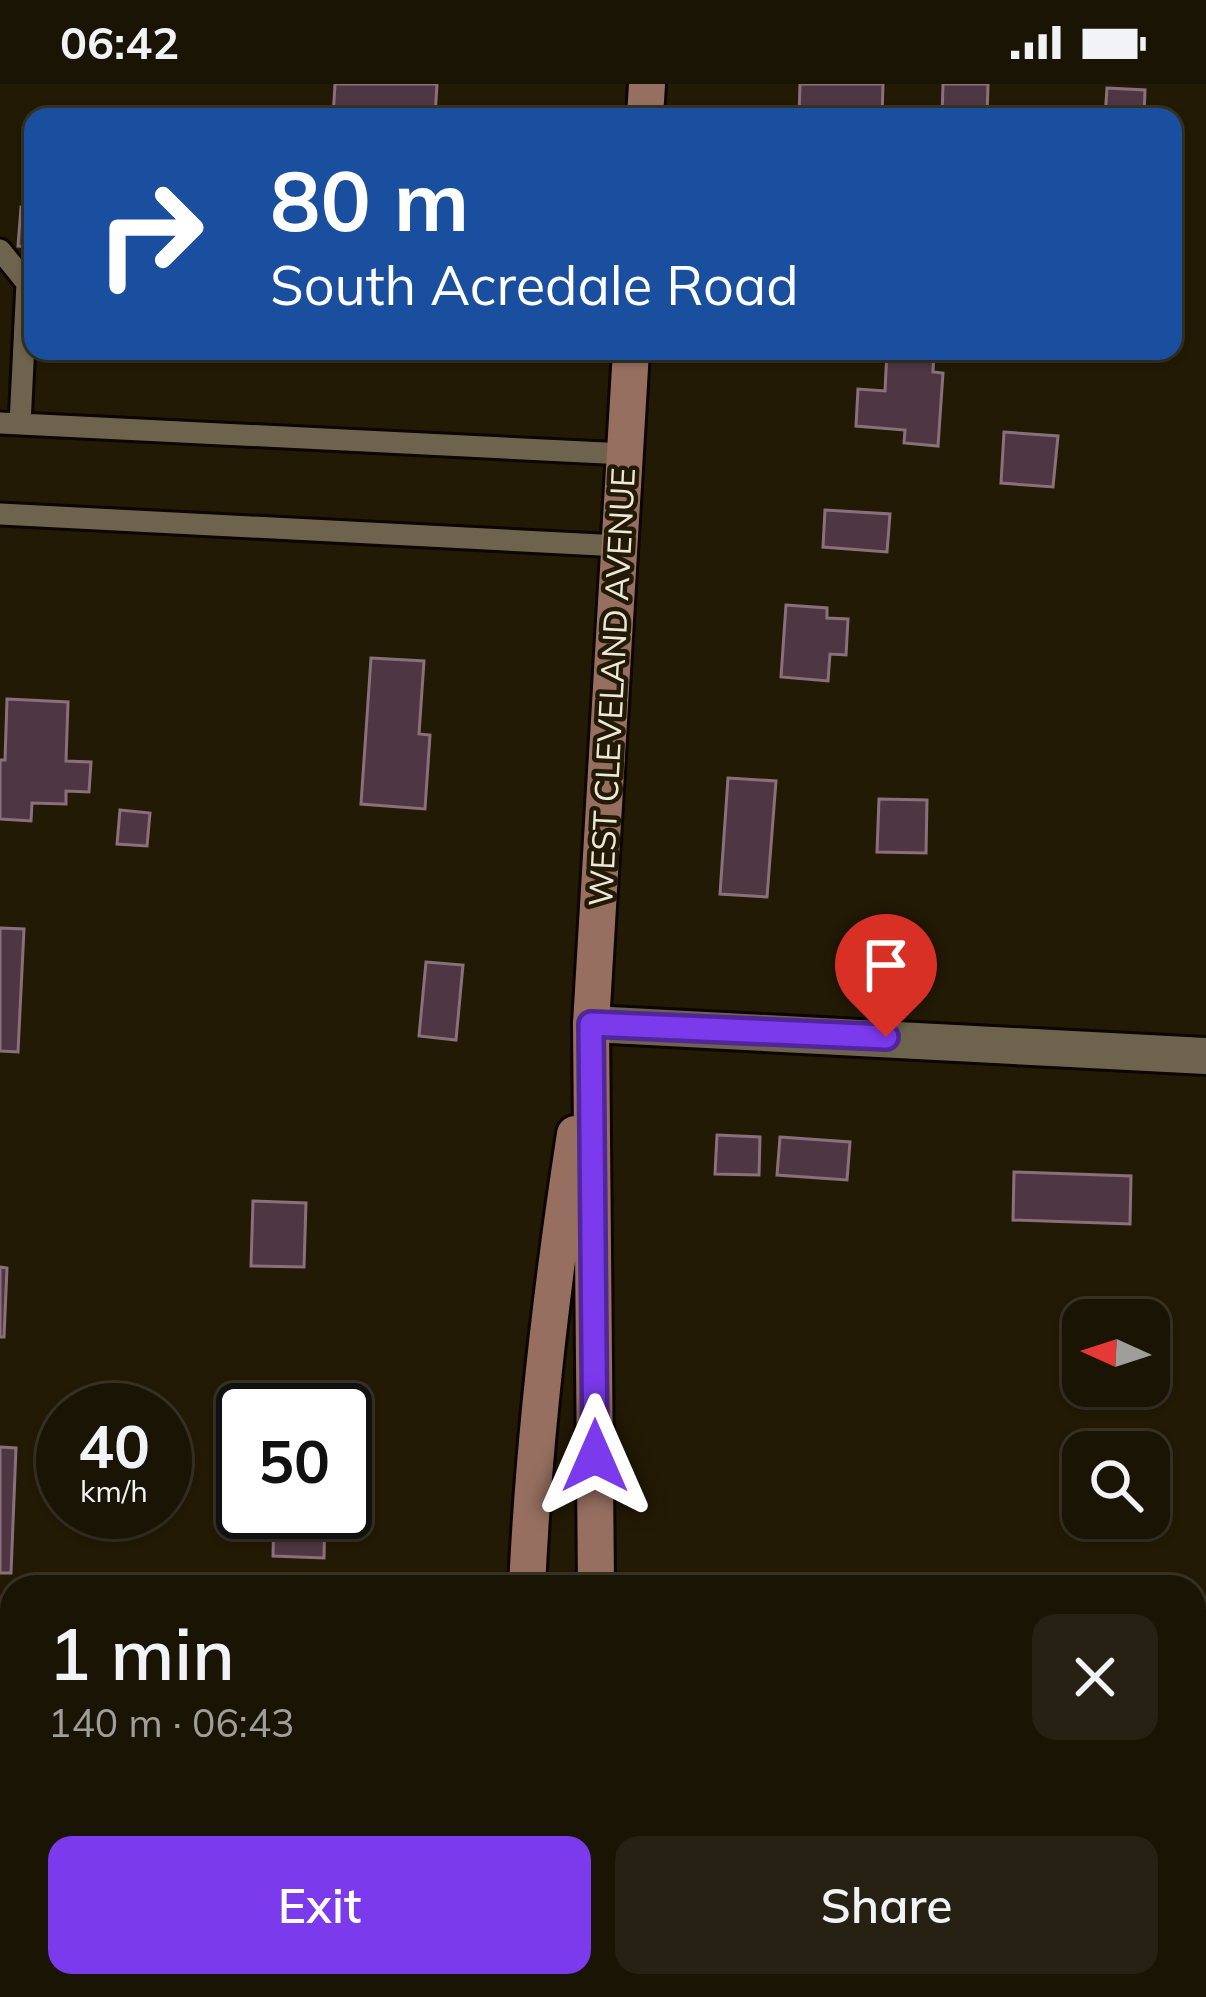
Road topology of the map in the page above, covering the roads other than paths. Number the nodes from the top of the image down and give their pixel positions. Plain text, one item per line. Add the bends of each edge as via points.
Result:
1 (0, 250) edge
2 (24, 280) edge
3 (24, 309) edge
4 (630, 360) edge
5 (10, 423) edge
6 (625, 454) junction
7 (0, 514) edge
8 (620, 546) junction
9 (591, 1024) junction
10 (1206, 1056) edge
11 (528, 1575) edge
12 (596, 1575) edge

1 - 2 lane
3 - 5 lane
4 - 6 main road, WEST CLEVELAND AVENUE
5 - 6 lane
6 - 8 main road, WEST CLEVELAND AVENUE
7 - 8 lane
8 - 9 main road, WEST CLEVELAND AVENUE
9 - 10 street
9 - 11 main road, WEST CLEVELAND AVENUE via 554,1270
9 - 12 main road, WEST CLEVELAND AVENUE

